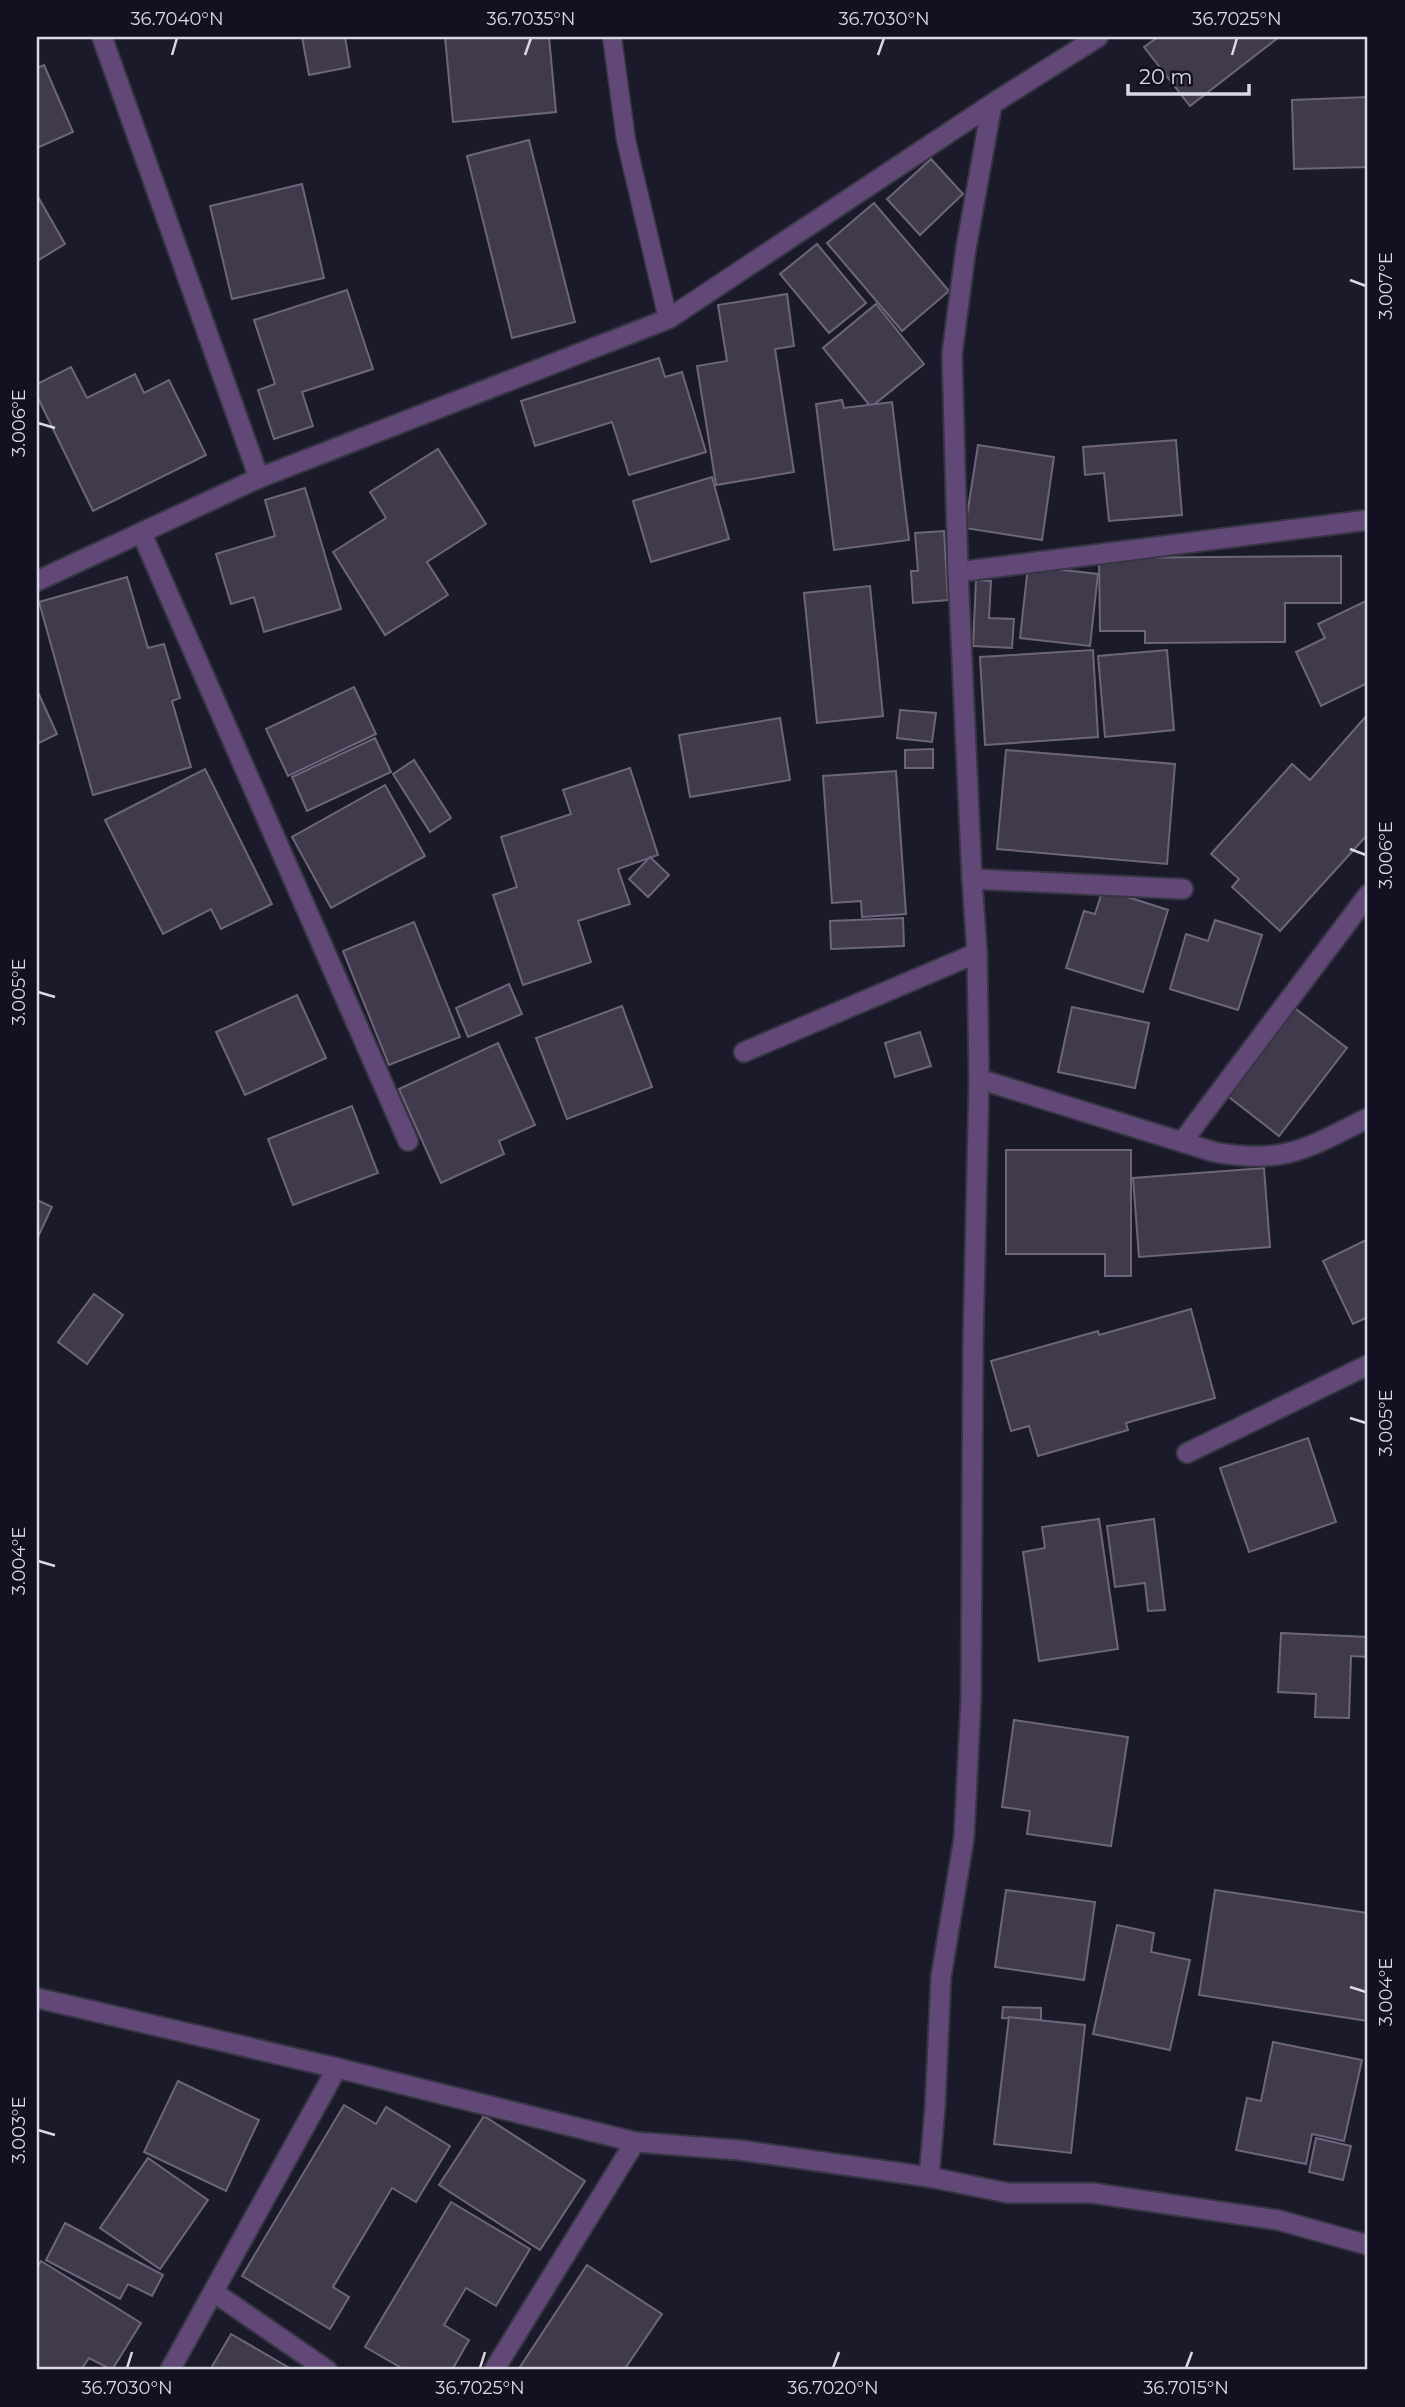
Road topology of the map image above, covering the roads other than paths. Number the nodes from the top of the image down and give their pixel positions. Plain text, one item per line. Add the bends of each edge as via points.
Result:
1 (102, 37) edge
2 (612, 37) edge
3 (1098, 37) edge
4 (992, 104) junction
5 (668, 318) junction
6 (259, 478) junction
7 (1368, 520) edge
8 (142, 534) junction
9 (958, 572) junction
10 (37, 581) edge
11 (972, 879) junction
12 (1183, 889) dead end
13 (1368, 895) edge
14 (977, 953) junction
15 (744, 1052) dead end
16 (979, 1079) junction
17 (1368, 1118) edge
18 (408, 1141) dead end
19 (1182, 1142) junction
20 (1368, 1365) edge
21 (1187, 1453) dead end
22 (37, 1998) edge
23 (337, 2068) junction
24 (635, 2142) junction
25 (929, 2177) junction
26 (1368, 2245) edge
27 (215, 2293) junction
28 (170, 2370) edge
29 (327, 2370) edge
30 (494, 2370) edge

1 - 6 street
2 - 5 lane via 626,140
3 - 4 street
4 - 5 street
4 - 9 street via 952,354
5 - 6 street
6 - 8 street
7 - 9 street
8 - 10 street
8 - 18 street
9 - 11 street
11 - 12 street
11 - 14 street
13 - 19 street
14 - 15 street
14 - 16 street
16 - 19 street
16 - 25 street via 970,1713 964,1838 941,1977
17 - 19 street via 1304,1150 1274,1157 1244,1158
20 - 21 street
22 - 23 street
23 - 24 street
23 - 27 street
24 - 25 street via 739,2150
24 - 30 street
25 - 26 street via 1008,2193 1091,2193 1278,2220
27 - 28 street
27 - 29 street

